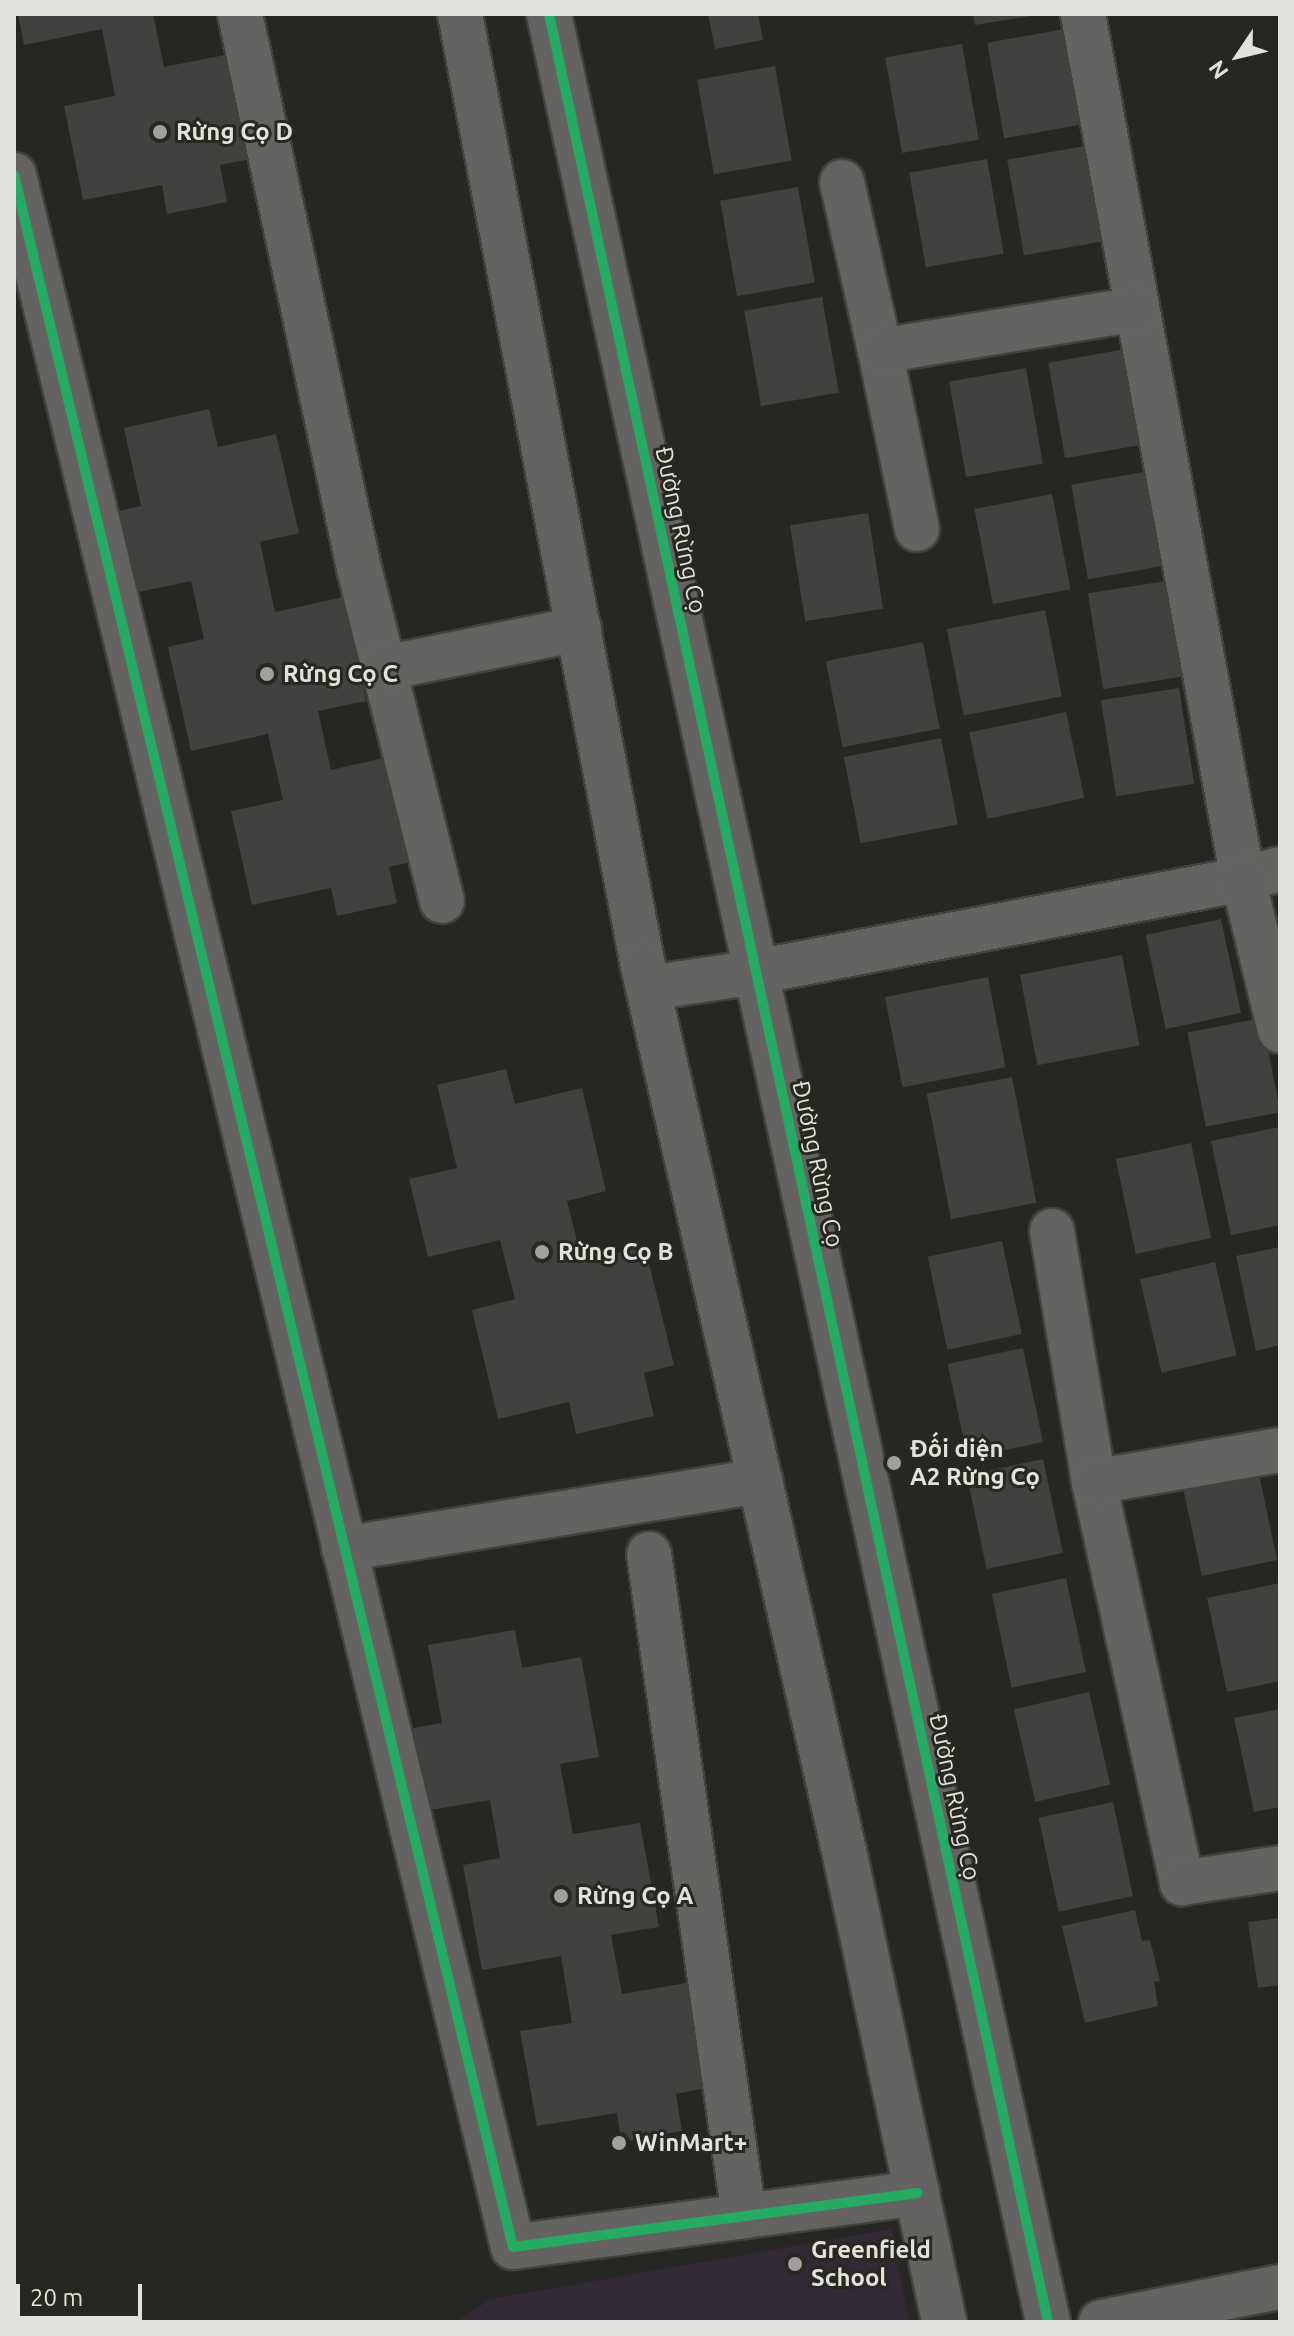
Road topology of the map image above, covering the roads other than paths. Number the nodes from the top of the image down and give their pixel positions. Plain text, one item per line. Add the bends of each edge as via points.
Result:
1 (240, 14) edge
2 (460, 14) edge
3 (549, 14) edge
4 (1083, 14) edge
5 (14, 175) edge
6 (842, 182) dead end
7 (1137, 309) junction
8 (880, 351) junction
9 (917, 529) dead end
10 (579, 629) junction
11 (384, 668) junction
12 (1262, 874) edge
13 (442, 901) dead end
14 (756, 972) junction
15 (649, 988) junction
16 (1280, 1031) edge
17 (1052, 1231) dead end
18 (1280, 1450) edge
19 (760, 1481) junction
20 (1094, 1482) junction
21 (344, 1549) junction
22 (649, 1554) dead end
23 (1280, 1868) edge
24 (917, 2193) junction
25 (744, 2216) junction
26 (1280, 2287) edge
27 (944, 2322) edge
28 (1048, 2322) edge
29 (1101, 2322) edge

1 - 11 street
2 - 10 street
3 - 14 street, Đường Rừng Cọ
4 - 7 street
5 - 21 street
6 - 8 street
7 - 8 street
7 - 12 street
8 - 9 street
10 - 11 street
10 - 15 street
11 - 13 street
12 - 14 street
12 - 16 street
14 - 15 street
14 - 28 street, Đường Rừng Cọ
15 - 19 street
17 - 20 street
18 - 20 street
19 - 21 street
19 - 24 street
20 - 23 street via 1182,1883
21 - 25 street via 513,2247
22 - 25 street
24 - 25 street
24 - 27 street
26 - 29 street

